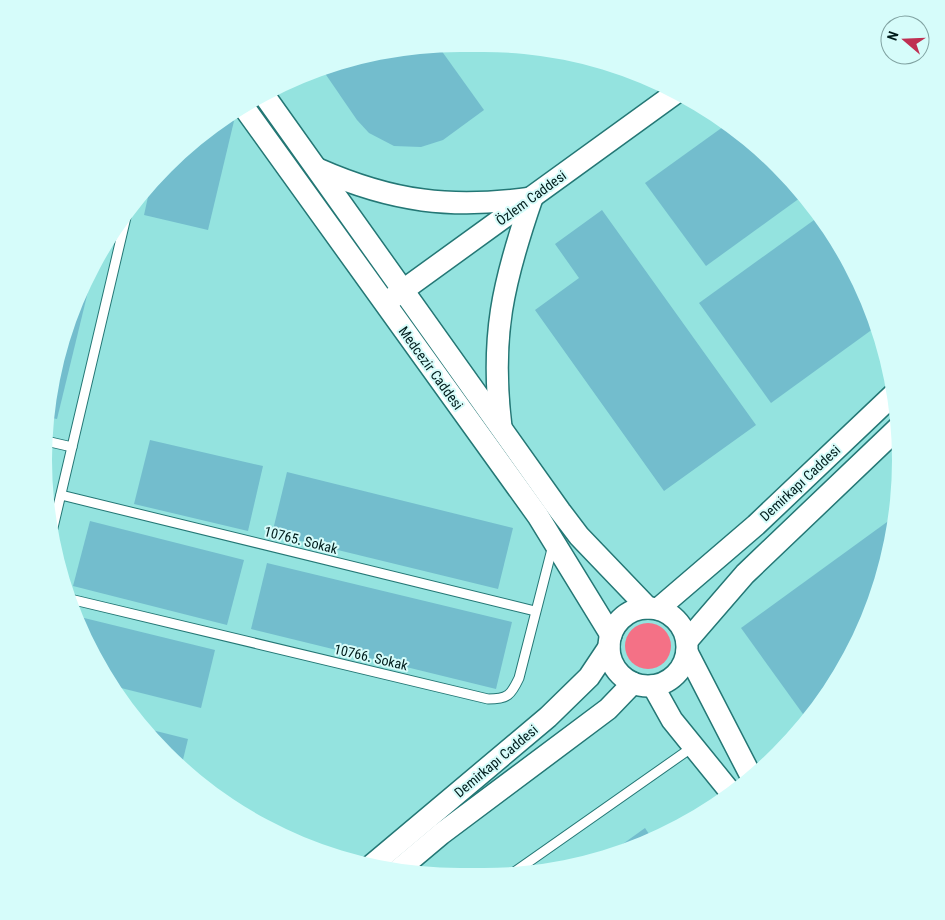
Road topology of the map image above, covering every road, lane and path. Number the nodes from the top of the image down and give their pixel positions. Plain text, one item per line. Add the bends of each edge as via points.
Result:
1 (670, 97) edge
2 (268, 101) edge
3 (248, 112) edge
4 (317, 169) junction
5 (532, 198) junction
6 (123, 232) edge
7 (402, 291) junction
8 (384, 304) junction
9 (888, 400) edge
10 (502, 430) junction
11 (892, 436) edge
12 (53, 443) edge
13 (72, 447) junction
14 (61, 495) junction
15 (56, 515) edge
16 (554, 542) junction
17 (78, 601) edge
18 (653, 608) junction
19 (535, 611) junction
20 (610, 641) junction
21 (687, 646) junction
22 (643, 684) junction
23 (694, 746) junction
24 (748, 771) edge
25 (727, 787) edge
26 (379, 859) edge
27 (406, 864) edge
28 (523, 866) edge

1 - 5 street, Özlem Caddesi
2 - 4 street, Medcezir Caddesi
3 - 8 street, Medcezir Caddesi
4 - 5 street via 369,189 422,201 494,203
4 - 7 street, Medcezir Caddesi
5 - 7 street, Özlem Caddesi
5 - 10 street via 509,265 502,299 496,364
6 - 13 lane
7 - 8 street, Özlem Caddesi
7 - 10 street, Medcezir Caddesi
8 - 16 street, Medcezir Caddesi
9 - 18 street, Demirkapı Caddesi via 756,525
10 - 18 street, Medcezir Caddesi via 579,536
11 - 21 street, Demirkapı Caddesi via 745,574
12 - 13 lane
13 - 14 lane
14 - 15 lane
14 - 19 lane, 10765. Sokak
16 - 19 lane, 10766. Sokak
16 - 20 street, Medcezir Caddesi
17 - 19 lane, 10766. Sokak via 501,699 512,693 520,678
18 - 20 street via 636,610 625,616 617,624
18 - 21 street via 677,621
20 - 22 street via 616,668
20 - 26 street, Demirkapı Caddesi via 589,677 542,723
21 - 22 street via 678,671 663,683
21 - 24 street
22 - 23 street
22 - 27 street, Demirkapı Caddesi
23 - 25 street
23 - 28 lane

